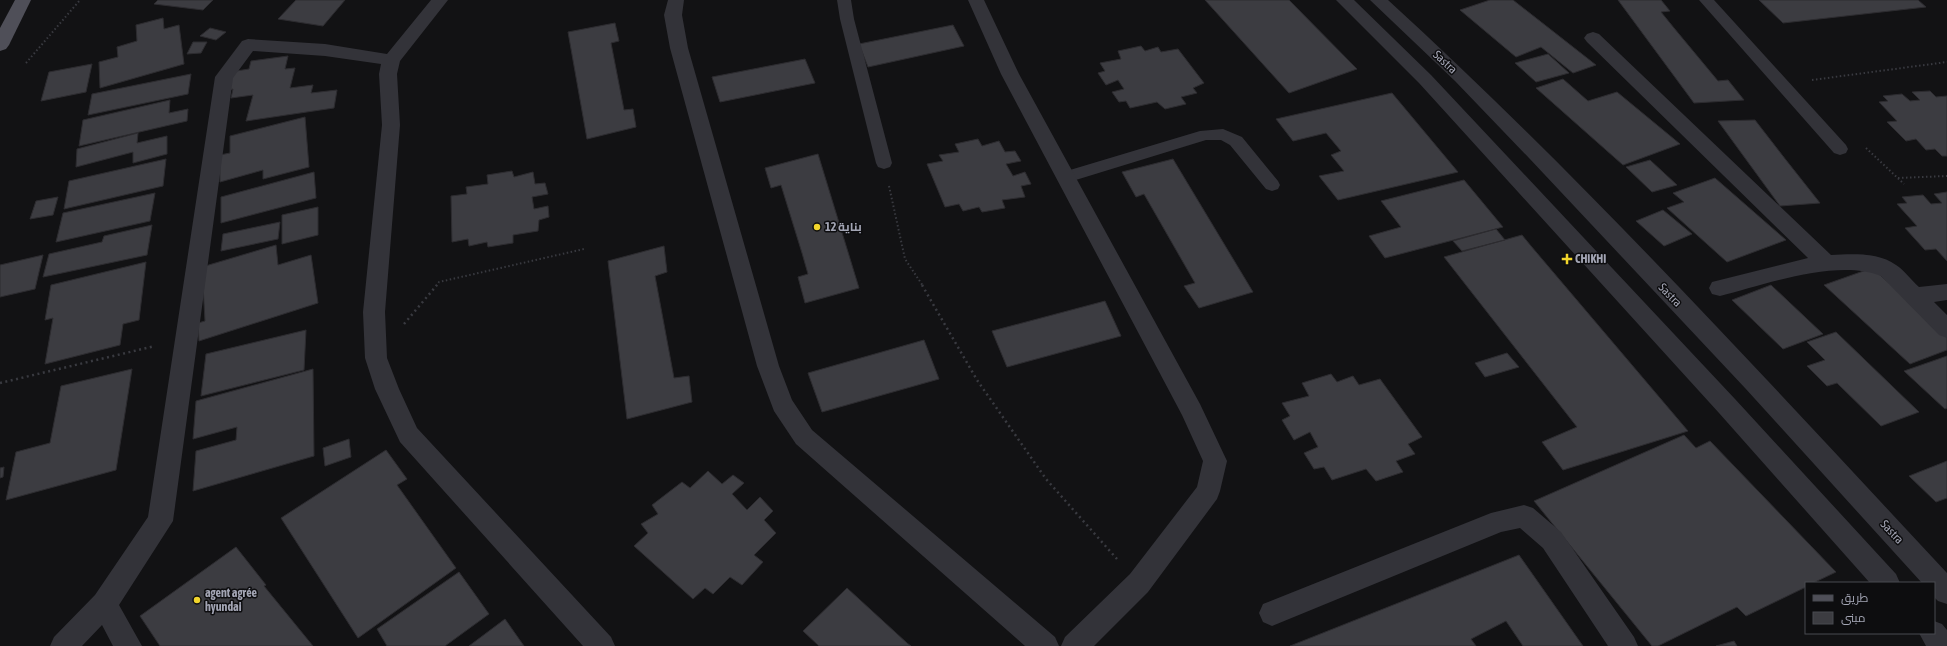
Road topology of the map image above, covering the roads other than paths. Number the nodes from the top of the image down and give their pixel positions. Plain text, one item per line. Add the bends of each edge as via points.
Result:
1 (23, 0) edge
2 (440, 0) edge
3 (676, 0) edge
4 (844, 0) edge
5 (976, 0) edge
6 (1344, 0) edge
7 (1706, 0) edge
8 (1381, 3) edge
9 (1593, 38) dead end
10 (0, 45) edge
11 (391, 60) junction
12 (1840, 149) road end
13 (884, 163) road end
14 (1066, 177) junction
15 (1272, 185) dead end
16 (1826, 263) junction
17 (1720, 288) dead end
18 (1947, 292) edge
19 (1914, 296) junction
20 (1947, 329) edge
21 (1886, 582) edge
22 (1947, 592) edge
23 (104, 604) junction
24 (1272, 613) dead end
25 (1933, 634) edge
26 (64, 646) edge
27 (128, 646) edge
28 (602, 646) edge
29 (1045, 646) edge
30 (1075, 646) edge
31 (1624, 646) edge
32 (1943, 646) edge

1 - 10 main road
2 - 11 street
3 - 29 street via 673,15 679,48 768,366 782,404 804,437
4 - 13 lane
5 - 14 street via 1010,74
6 - 21 street via 1425,79
7 - 12 lane
8 - 22 street, Sastra via 1461,77 1536,153 1754,381
9 - 16 street
11 - 23 street via 325,50 248,45 224,77 160,521
11 - 28 street via 388,74 391,125 374,312 376,358 387,389 408,435
14 - 15 lane via 1206,135 1223,134 1236,141
14 - 30 street via 1192,411 1215,461 1208,491 1139,583
16 - 17 street
16 - 19 street via 1867,261 1880,265
18 - 19 street
19 - 20 street
23 - 26 street
23 - 27 street
24 - 31 street via 1500,521 1524,516 1552,540
25 - 32 street

